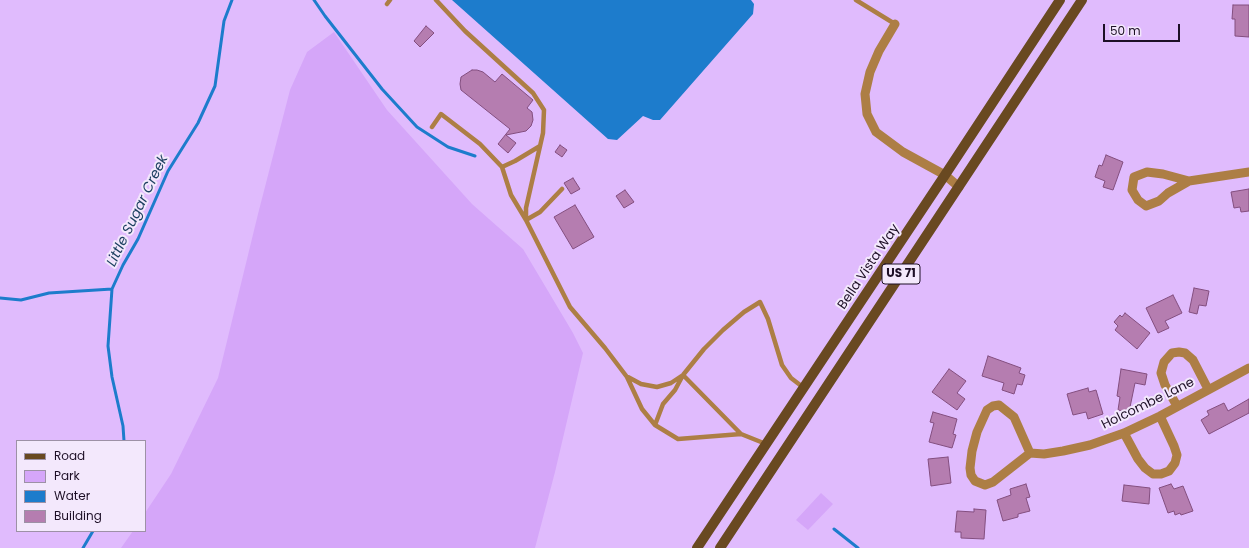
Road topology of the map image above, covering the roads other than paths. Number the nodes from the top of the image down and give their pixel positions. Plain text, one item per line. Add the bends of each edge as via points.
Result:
1 (436, 0) edge
2 (856, 0) edge
3 (1060, 0) edge
4 (1082, 0) edge
5 (895, 24) joint
6 (432, 127) dead end
7 (540, 146) junction
8 (502, 167) junction
9 (1249, 172) edge
10 (945, 175) junction
11 (1189, 181) junction
12 (959, 187) junction
13 (562, 189) dead end
14 (526, 220) junction
15 (1249, 368) edge
16 (683, 375) junction
17 (627, 376) junction
18 (804, 388) junction
19 (1208, 389) junction
20 (1177, 406) junction
21 (1160, 416) junction
22 (656, 425) junction
23 (1124, 433) junction
24 (741, 434) junction
25 (766, 444) junction
26 (1030, 453) junction
27 (698, 548) edge
28 (720, 548) edge

1 - 7 lane via 465,31 533,93 544,110
2 - 5 lane
3 - 10 main road, Bella Vista Way / US 71
4 - 12 main road, US 71
5 - 10 street via 879,50 870,72 865,94 867,114 876,132 903,152
6 - 8 lane via 441,114 480,144
7 - 8 lane
7 - 14 lane via 526,208
8 - 14 lane via 511,195
9 - 11 street
10 - 12 street
10 - 18 main road, Bella Vista Way / US 71
11 - 11 street via 1147,172 1134,177 1132,190 1138,200 1146,206
12 - 28 main road, US 71
13 - 14 lane via 540,212
14 - 17 lane via 570,306
15 - 19 street, Holcombe Lane
16 - 17 lane via 671,383 657,387 641,384
16 - 18 lane via 723,330 760,302 782,365 791,378
16 - 22 lane via 663,404
16 - 24 lane
17 - 22 lane via 642,409
18 - 25 main road, Bella Vista Way / US 71
19 - 20 street, Holcombe Lane
19 - 20 street via 1193,360 1185,353 1172,352 1164,362 1161,373
20 - 21 street, Holcombe Lane
21 - 23 street, Holcombe Lane
21 - 23 street via 1177,455 1169,471 1153,474 1145,468
22 - 24 lane via 678,438
23 - 26 street, Holcombe Lane via 1063,451
24 - 25 lane
25 - 27 main road, Bella Vista Way / US 71
26 - 26 street via 986,485 975,481 971,475 972,451 977,432 988,410 993,406 999,405 1014,417

